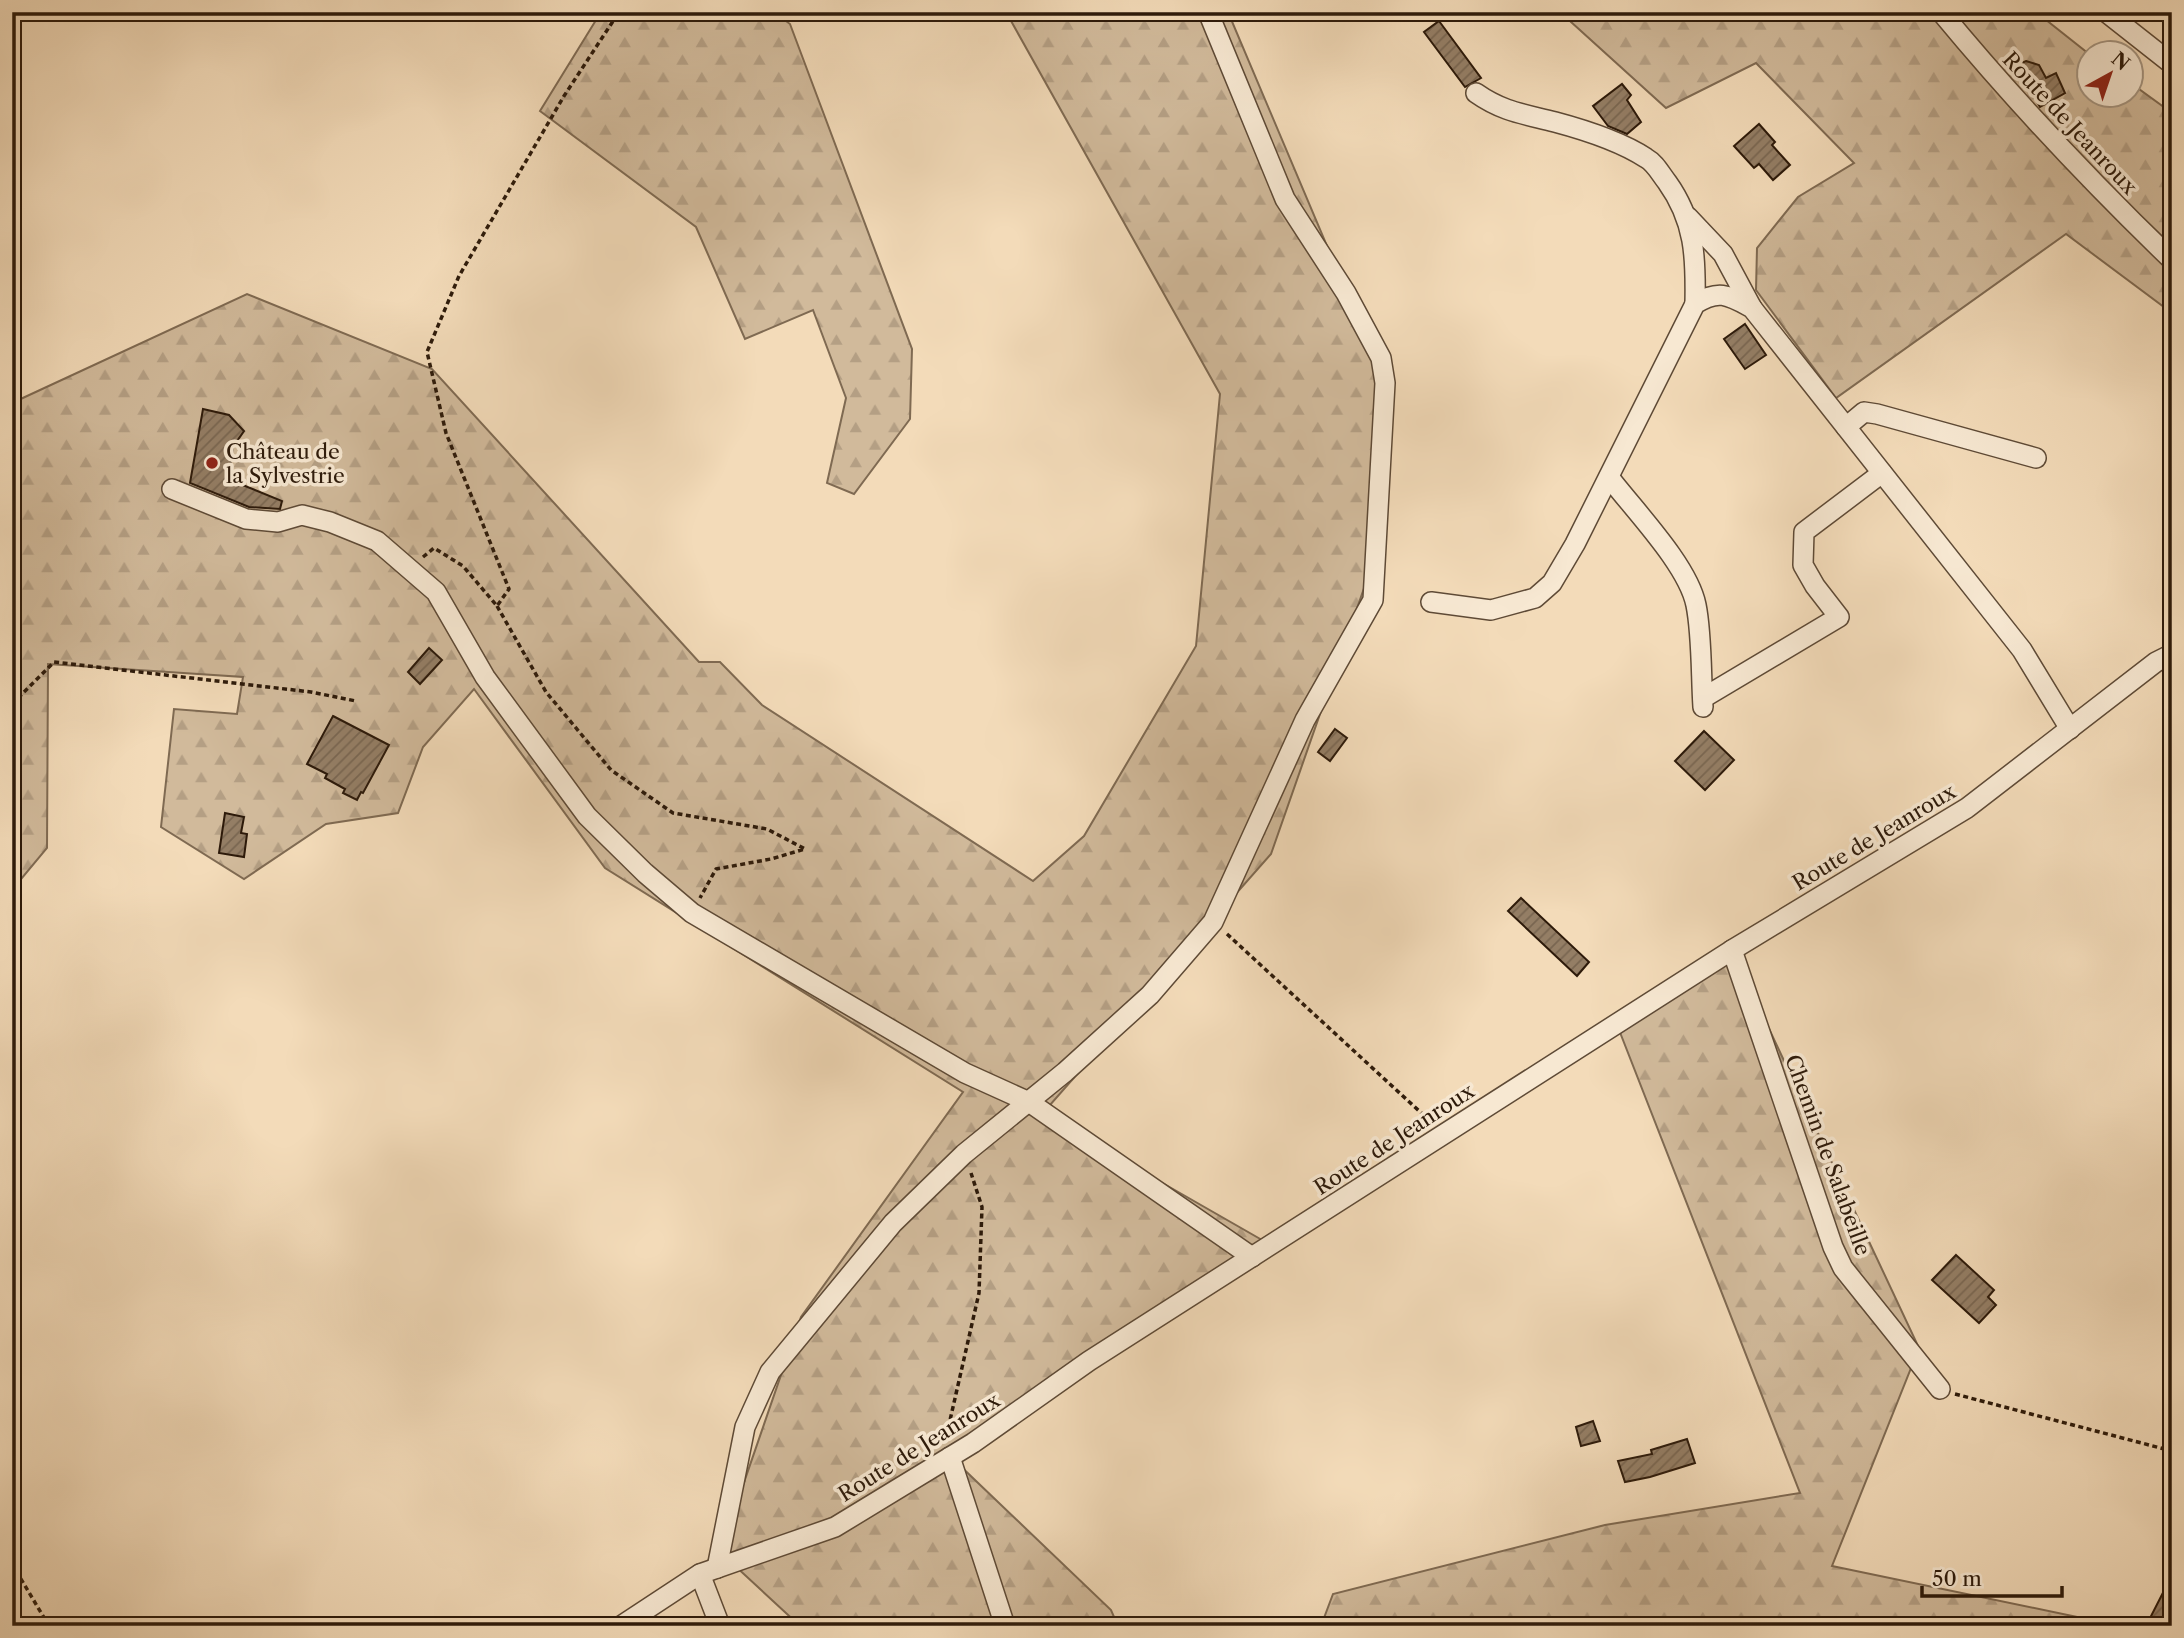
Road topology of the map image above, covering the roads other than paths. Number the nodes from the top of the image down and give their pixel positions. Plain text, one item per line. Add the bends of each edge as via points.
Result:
1 (1208, 12) edge
2 (1941, 12) edge
3 (2106, 12) edge
4 (2172, 64) edge
5 (1476, 93) dead end
6 (1685, 214) junction
7 (2172, 260) edge
8 (1695, 304) junction
9 (1752, 308) junction
10 (1846, 427) junction
11 (2036, 458) dead end
12 (1882, 473) junction
13 (1608, 477) junction
14 (172, 489) dead end
15 (1431, 602) dead end
16 (2172, 654) edge
17 (2070, 729) junction
18 (1732, 950) junction
19 (1029, 1102) junction
20 (1252, 1257) junction
21 (1940, 1390) road end
22 (950, 1457) junction
23 (709, 1571) junction
24 (621, 1626) edge
25 (720, 1626) edge
26 (1005, 1626) edge

1 - 19 street via 1285,199 1346,293 1381,358 1385,383 1373,600 1305,720 1213,922 1150,995
2 - 7 street, Route de Jeanroux via 2098,189
3 - 4 street
5 - 6 street via 1494,106 1569,127 1646,158 1672,188
6 - 8 street via 1696,265
6 - 9 street via 1723,254
8 - 9 street via 1709,295 1728,295
8 - 13 street
9 - 10 street
10 - 11 street via 1864,412 1877,414
10 - 12 street
12 - 13 street via 1804,532 1803,565 1839,617 1703,703 1696,605 1689,585
12 - 17 street via 2022,650
13 - 15 street via 1552,583 1535,598 1491,610
14 - 19 street via 246,519 278,522 302,515 377,541 436,593 485,677 587,816 645,873 692,913 965,1073
16 - 17 street, Route de Jeanroux
17 - 18 street, Route de Jeanroux via 1967,808
18 - 20 street, Route de Jeanroux
18 - 21 street, Chemin de Salabeille via 1833,1247 1843,1268
19 - 20 street
19 - 23 street via 964,1154 893,1223 770,1372 745,1427
20 - 22 street, Route de Jeanroux via 1090,1360
22 - 23 street, Route de Jeanroux via 835,1527
22 - 26 street
23 - 24 street, Route de Jeanroux
23 - 25 street

